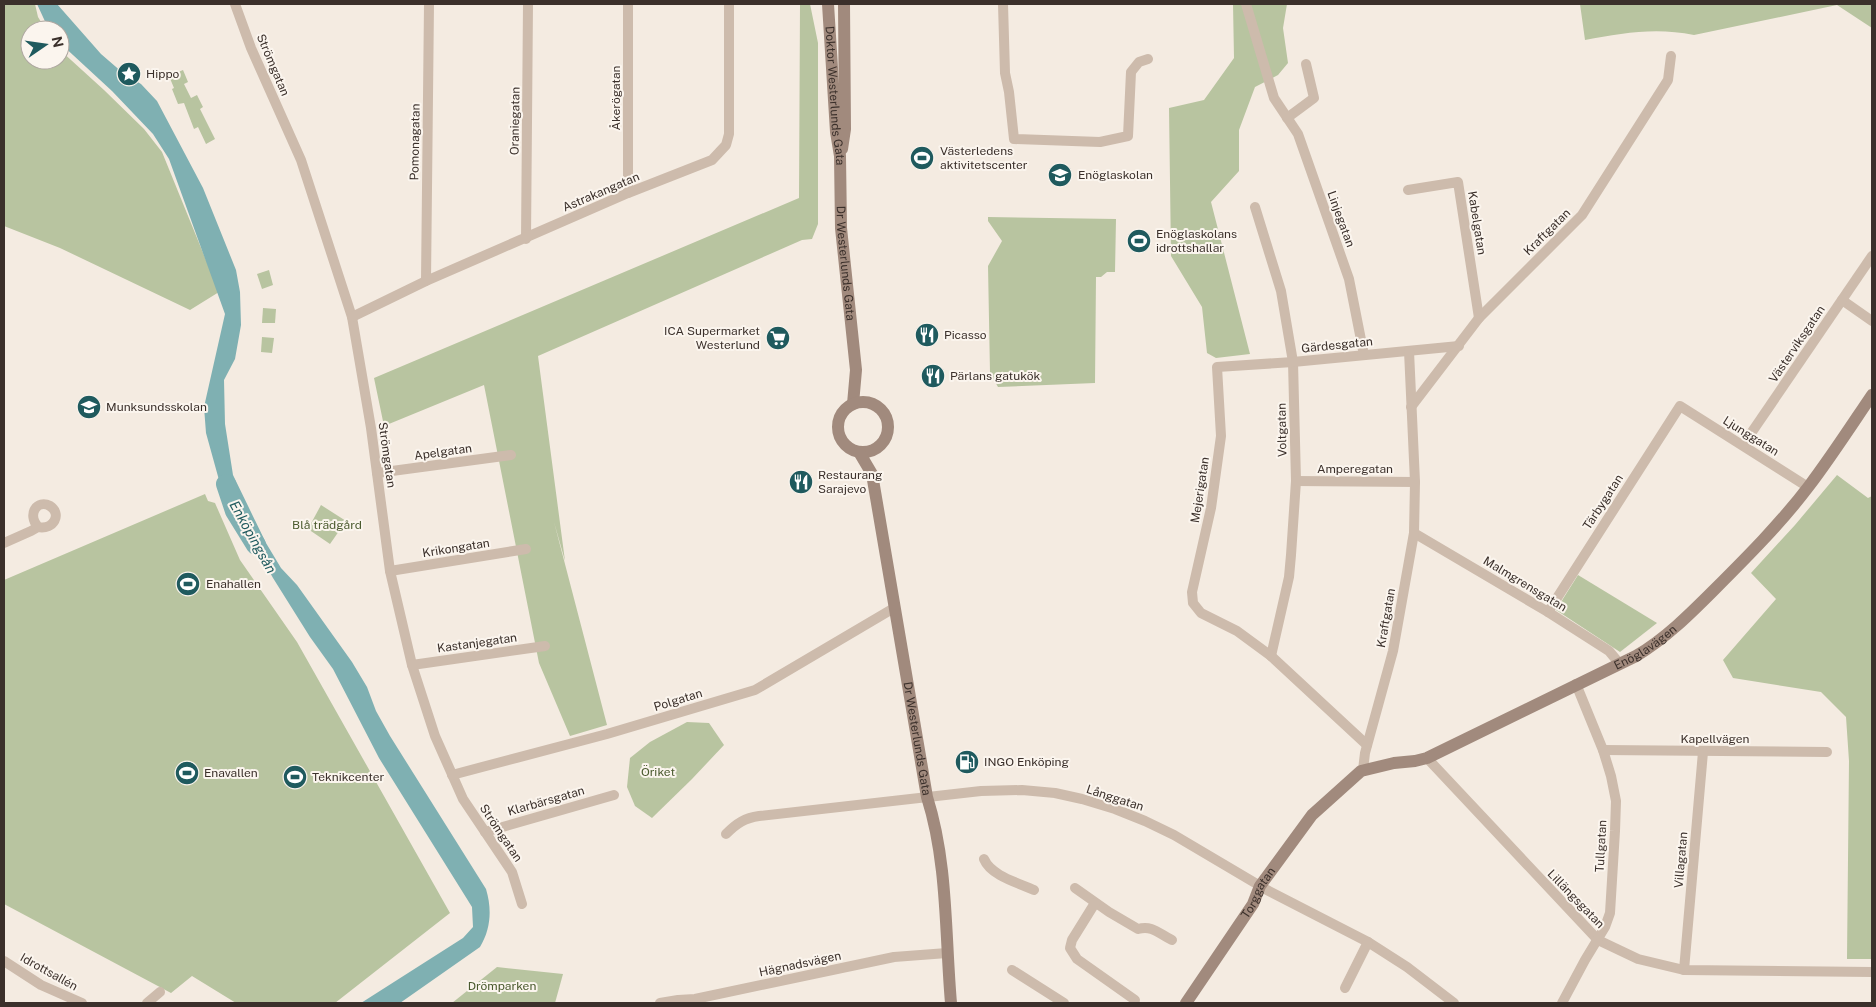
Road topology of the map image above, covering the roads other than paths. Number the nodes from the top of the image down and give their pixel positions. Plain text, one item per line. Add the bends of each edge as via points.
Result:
1 (235, 4) edge
2 (429, 4) edge
3 (528, 4) edge
4 (628, 4) edge
5 (729, 4) edge
6 (828, 4) edge
7 (844, 4) edge
8 (1003, 4) edge
9 (1246, 4) edge
10 (1671, 56) dead end
11 (1148, 59) dead end
12 (1306, 64) dead end
13 (1287, 118) junction
14 (840, 156) junction
15 (1408, 190) dead end
16 (628, 193) junction
17 (1255, 207) dead end
18 (526, 239) junction
19 (1872, 256) edge
20 (426, 281) junction
21 (1842, 300) junction
22 (352, 316) junction
23 (1479, 318) junction
24 (1872, 322) edge
25 (1459, 346) junction
26 (1409, 351) junction
27 (1364, 355) junction
28 (1293, 362) junction
29 (1217, 367) joint
30 (856, 370) junction
31 (1872, 396) edge
32 (867, 402) junction
33 (853, 404) junction
34 (1680, 406) joint
35 (1411, 407) junction
36 (1742, 446) junction
37 (877, 449) junction
38 (860, 452) junction
39 (511, 455) dead end
40 (377, 473) junction
41 (872, 474) junction
42 (1296, 481) junction
43 (1415, 482) junction
44 (1808, 487) junction
45 (38, 527) dead end
46 (1414, 533) junction
47 (4, 543) edge
48 (526, 549) dead end
49 (390, 571) junction
50 (894, 608) junction
51 (1548, 612) junction
52 (545, 646) dead end
53 (1271, 656) junction
54 (1619, 664) junction
55 (412, 665) junction
56 (1576, 684) junction
57 (1367, 745) junction
58 (1603, 750) junction
59 (1703, 752) junction
60 (1827, 752) dead end
61 (1426, 758) junction
62 (1363, 770) junction
63 (452, 775) junction
64 (1340, 790) joint
65 (614, 795) dead end
66 (927, 797) junction
67 (485, 832) junction
68 (726, 834) dead end
69 (984, 859) dead end
70 (1260, 886) junction
71 (1074, 888) dead end
72 (1034, 890) dead end
73 (1095, 903) junction
74 (522, 904) dead end
75 (1172, 940) dead end
76 (1598, 940) junction
77 (1368, 942) junction
78 (947, 953) junction
79 (4, 961) edge
80 (1012, 970) dead end
81 (1684, 970) junction
82 (1872, 972) edge
83 (1345, 988) dead end
84 (160, 992) dead end
85 (1134, 1000) dead end
86 (82, 1003) edge
87 (147, 1003) edge
88 (660, 1003) edge
89 (951, 1003) edge
90 (1064, 1003) edge
91 (1186, 1003) edge
92 (1454, 1003) edge
93 (1562, 1003) edge

1 - 22 street, Strömgatan via 301,160
2 - 20 street, Pomonagatan
3 - 18 street, Oraniegatan
4 - 16 street, Åkerögatan
5 - 16 street, Astrakangatan via 730,122 726,145 712,160
6 - 14 main road, Doktor Westerlunds Gata
7 - 14 main road, Doktor Westerlunds Gata via 845,129
8 - 11 street via 1005,73 1014,139 1100,142 1128,136 1131,72 1139,62
9 - 13 street, Linjegatan via 1274,98
10 - 23 street, Kraftgatan via 1668,80 1582,215
12 - 13 street via 1314,98
13 - 27 street, Linjegatan via 1298,134 1349,279
14 - 30 main road, Dr Westerlunds Gata via 841,228
15 - 23 street, Kabelgatan via 1458,182
16 - 18 street, Astrakangatan
17 - 28 street, Voltgatan via 1281,291
18 - 20 street, Astrakangatan
19 - 21 street, Västerviksgatan
20 - 22 street, Astrakangatan
21 - 24 street
21 - 36 street, Västerviksgatan
22 - 40 street, Strömgatan
23 - 25 street, Kraftgatan
25 - 26 street, Gärdesgatan
25 - 35 street, Kraftgatan
26 - 27 street, Gärdesgatan
26 - 35 street, Kraftgatan
27 - 28 street, Gärdesgatan
28 - 29 street, Gärdesgatan
28 - 42 street, Voltgatan
29 - 53 street, Mejerigatan via 1221,436 1212,508 1192,598 1201,613 1236,631
30 - 32 main road, Dr Westerlunds Gata
30 - 33 main road, Dr Westerlunds Gata
31 - 44 main road, Enöglavägen
32 - 33 main road
32 - 37 main road, Dr Westerlunds Gata via 880,408 888,424 886,440
33 - 38 main road, Dr Westerlunds Gata via 844,411 838,427 842,441
34 - 36 street, Ljunggatan
34 - 51 street, Tärbygatan
35 - 43 street, Kraftgatan
36 - 44 street, Ljunggatan
37 - 38 main road
37 - 41 main road, Dr Westerlunds Gata
38 - 41 main road, Dr Westerlunds Gata
39 - 40 street, Apelgatan
40 - 49 street, Strömgatan
41 - 50 main road, Dr Westerlunds Gata
42 - 43 street, Amperegatan
42 - 53 street, Voltgatan via 1289,577
43 - 46 street, Kraftgatan
44 - 54 main road, Enöglavägen via 1742,563 1701,603 1652,646
45 - 47 street
46 - 51 street, Malmgrensgatan
46 - 57 street, Kraftgatan via 1393,650
48 - 49 street, Krikongatan
49 - 55 street, Strömgatan
50 - 63 street, Polgatan via 755,690
50 - 66 main road, Dr Westerlunds Gata
51 - 54 street, Malmgrensgatan via 1609,651
52 - 55 street, Kastanjegatan
53 - 57 street
54 - 56 main road, Enöglavägen
55 - 63 street, Strömgatan via 435,736
56 - 58 street, Tullgatan
56 - 61 main road, Enöglavägen
57 - 62 street, Kraftgatan
58 - 59 street, Kapellvägen
58 - 76 street, Tullgatan via 1616,801 1610,913
59 - 60 street, Kapellvägen
59 - 81 street, Villagatan
61 - 62 main road, Enöglavägen
61 - 76 street, Lillängsgatan
62 - 64 main road, Enöglavägen
63 - 67 street, Strömgatan via 463,800
64 - 70 main road, Torggatan via 1312,816
65 - 67 street, Klarbärsgatan
66 - 68 street, Långgatan via 753,817 737,823
66 - 70 street, Långgatan via 1022,790 1082,799 1145,821
66 - 78 main road, Dr Westerlunds Gata via 935,822 942,870
67 - 74 street, Strömgatan via 512,872
69 - 72 street via 997,872
70 - 77 street, Långgatan
70 - 91 main road, Torggatan via 1253,904
71 - 73 street
73 - 75 street via 1138,929 1152,928
73 - 85 street via 1070,948 1077,959
76 - 81 street, Lillängsgatan via 1638,959
76 - 93 street, Tullgatan
77 - 83 street
77 - 92 street, Långgatan
78 - 88 street, Hägnadsvägen via 894,958 695,999
78 - 89 main road, Dr Westerlunds Gata
79 - 86 street, Idrottsallén via 41,985
80 - 90 street
81 - 82 street, Lillängsgatan
84 - 87 street

